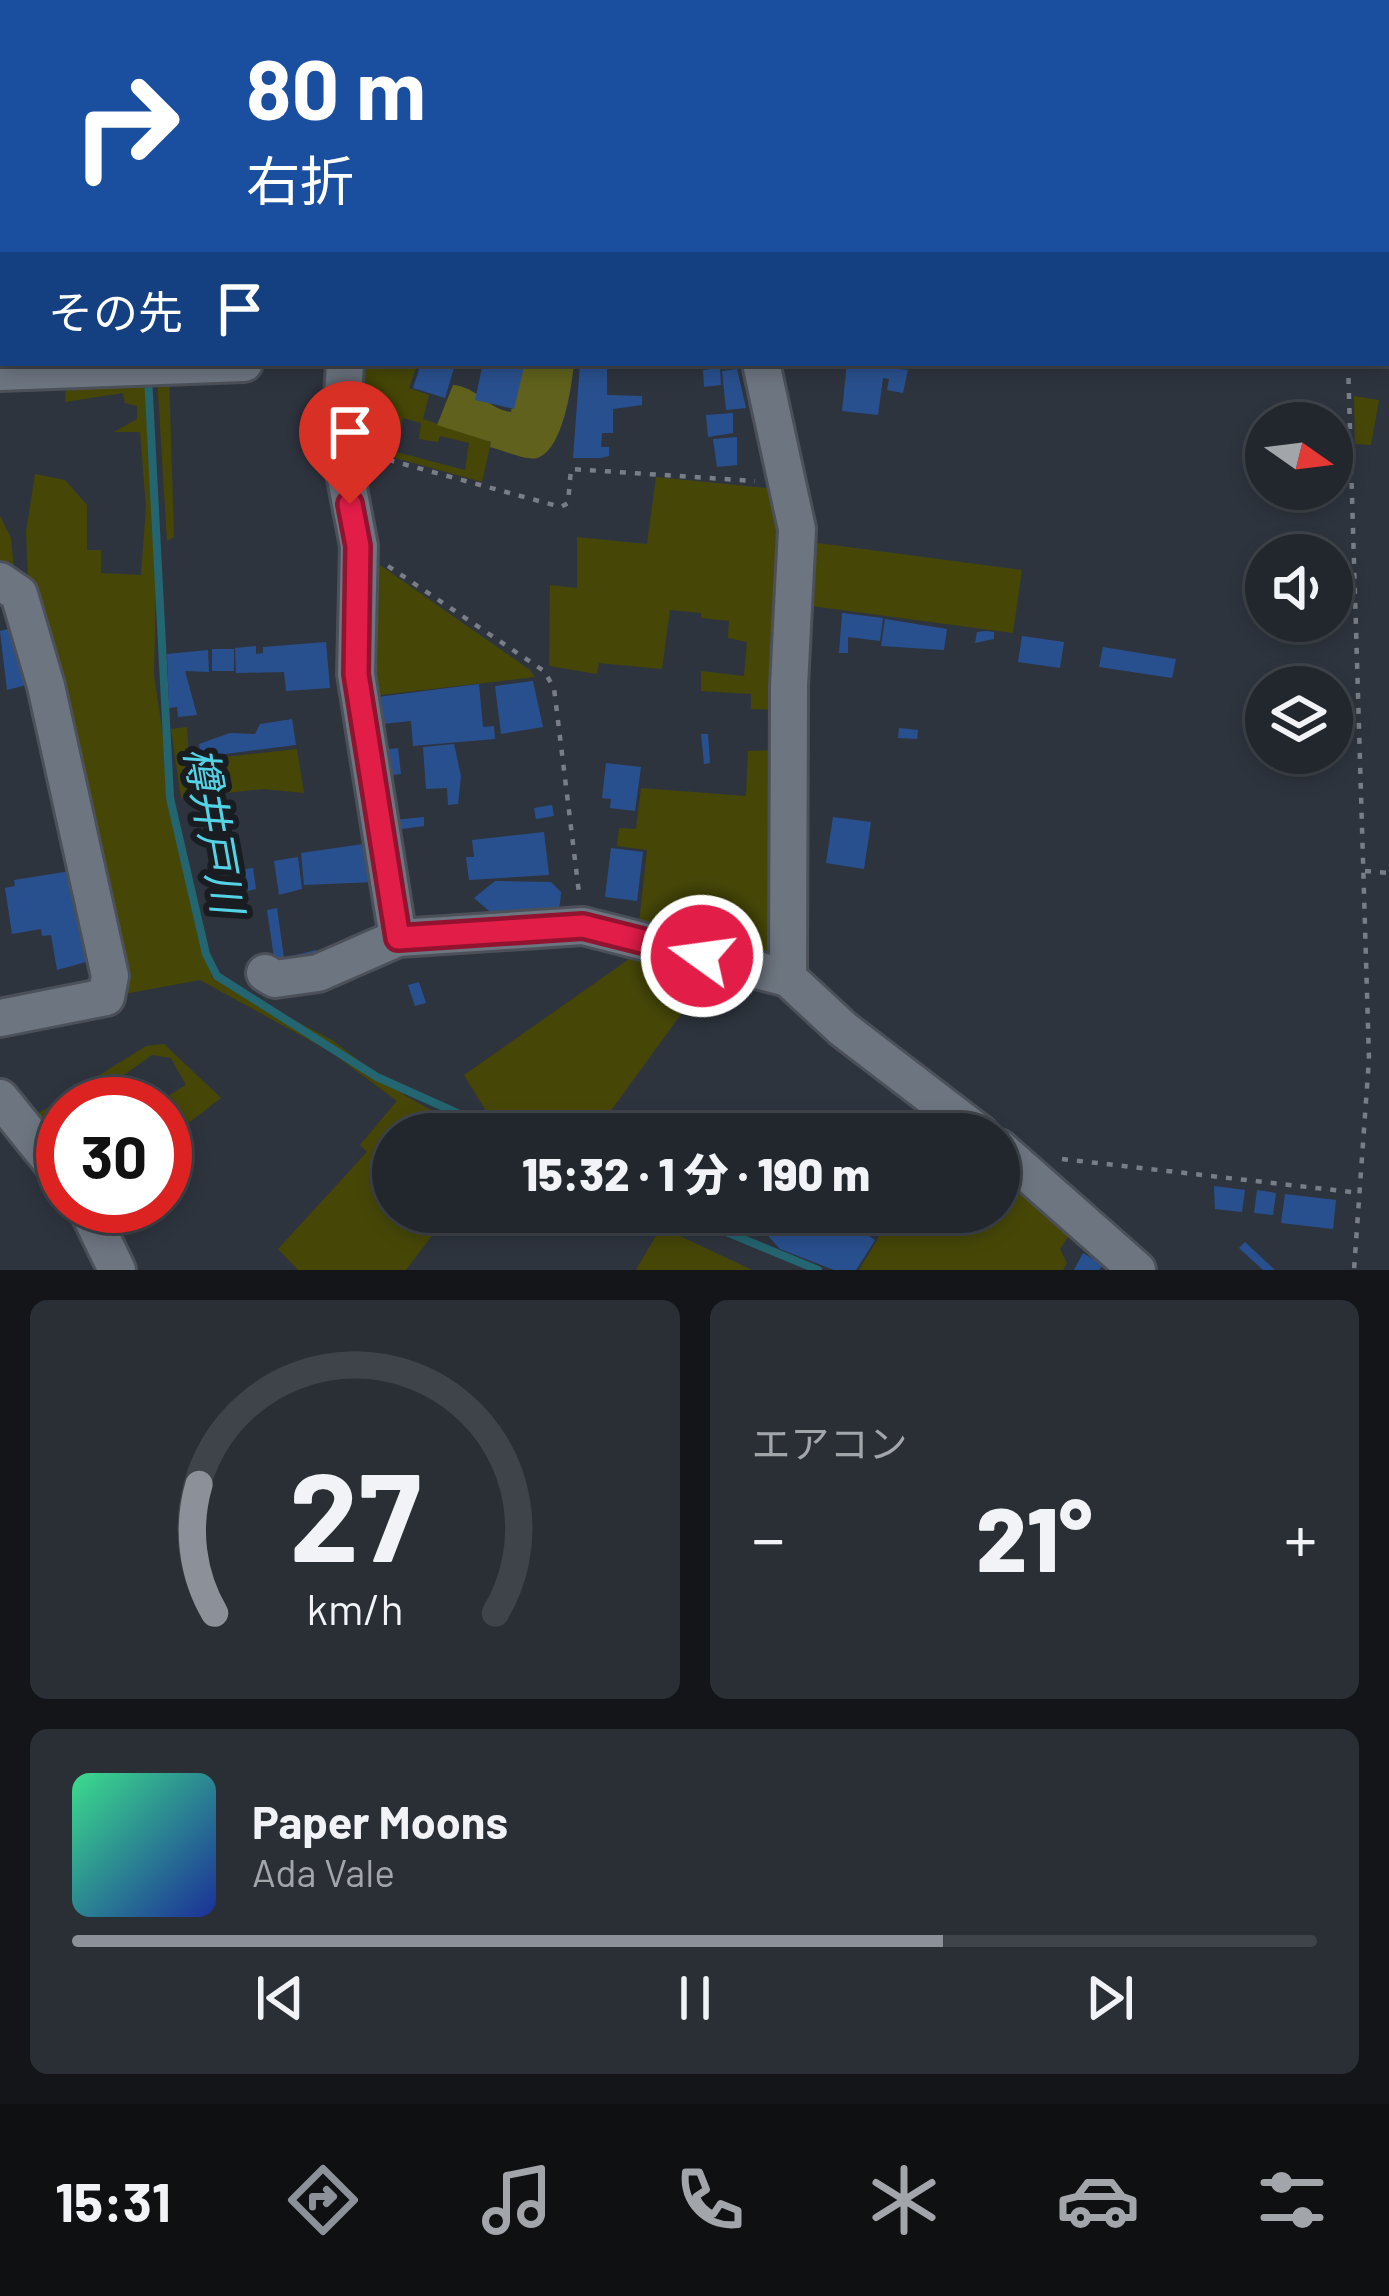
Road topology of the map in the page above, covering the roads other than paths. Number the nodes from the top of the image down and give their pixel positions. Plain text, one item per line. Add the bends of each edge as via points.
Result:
1 (198, 366) edge
2 (345, 366) edge
3 (762, 366) edge
4 (0, 372) edge
5 (0, 581) edge
6 (398, 938) junction
7 (265, 974) dead end
8 (788, 978) junction
9 (0, 1018) edge
10 (0, 1098) edge
11 (953, 1113) edge
12 (36, 1143) edge
13 (1020, 1167) edge
14 (99, 1233) edge
15 (117, 1270) edge
16 (1137, 1270) edge

1 - 4 street
2 - 6 street via 340,447 358,546 356,674
3 - 8 street via 797,529
5 - 9 street via 19,594 46,686 110,976 106,997
6 - 7 street via 318,974
6 - 8 street via 583,926
8 - 11 street
10 - 12 street
13 - 16 street
14 - 15 street

